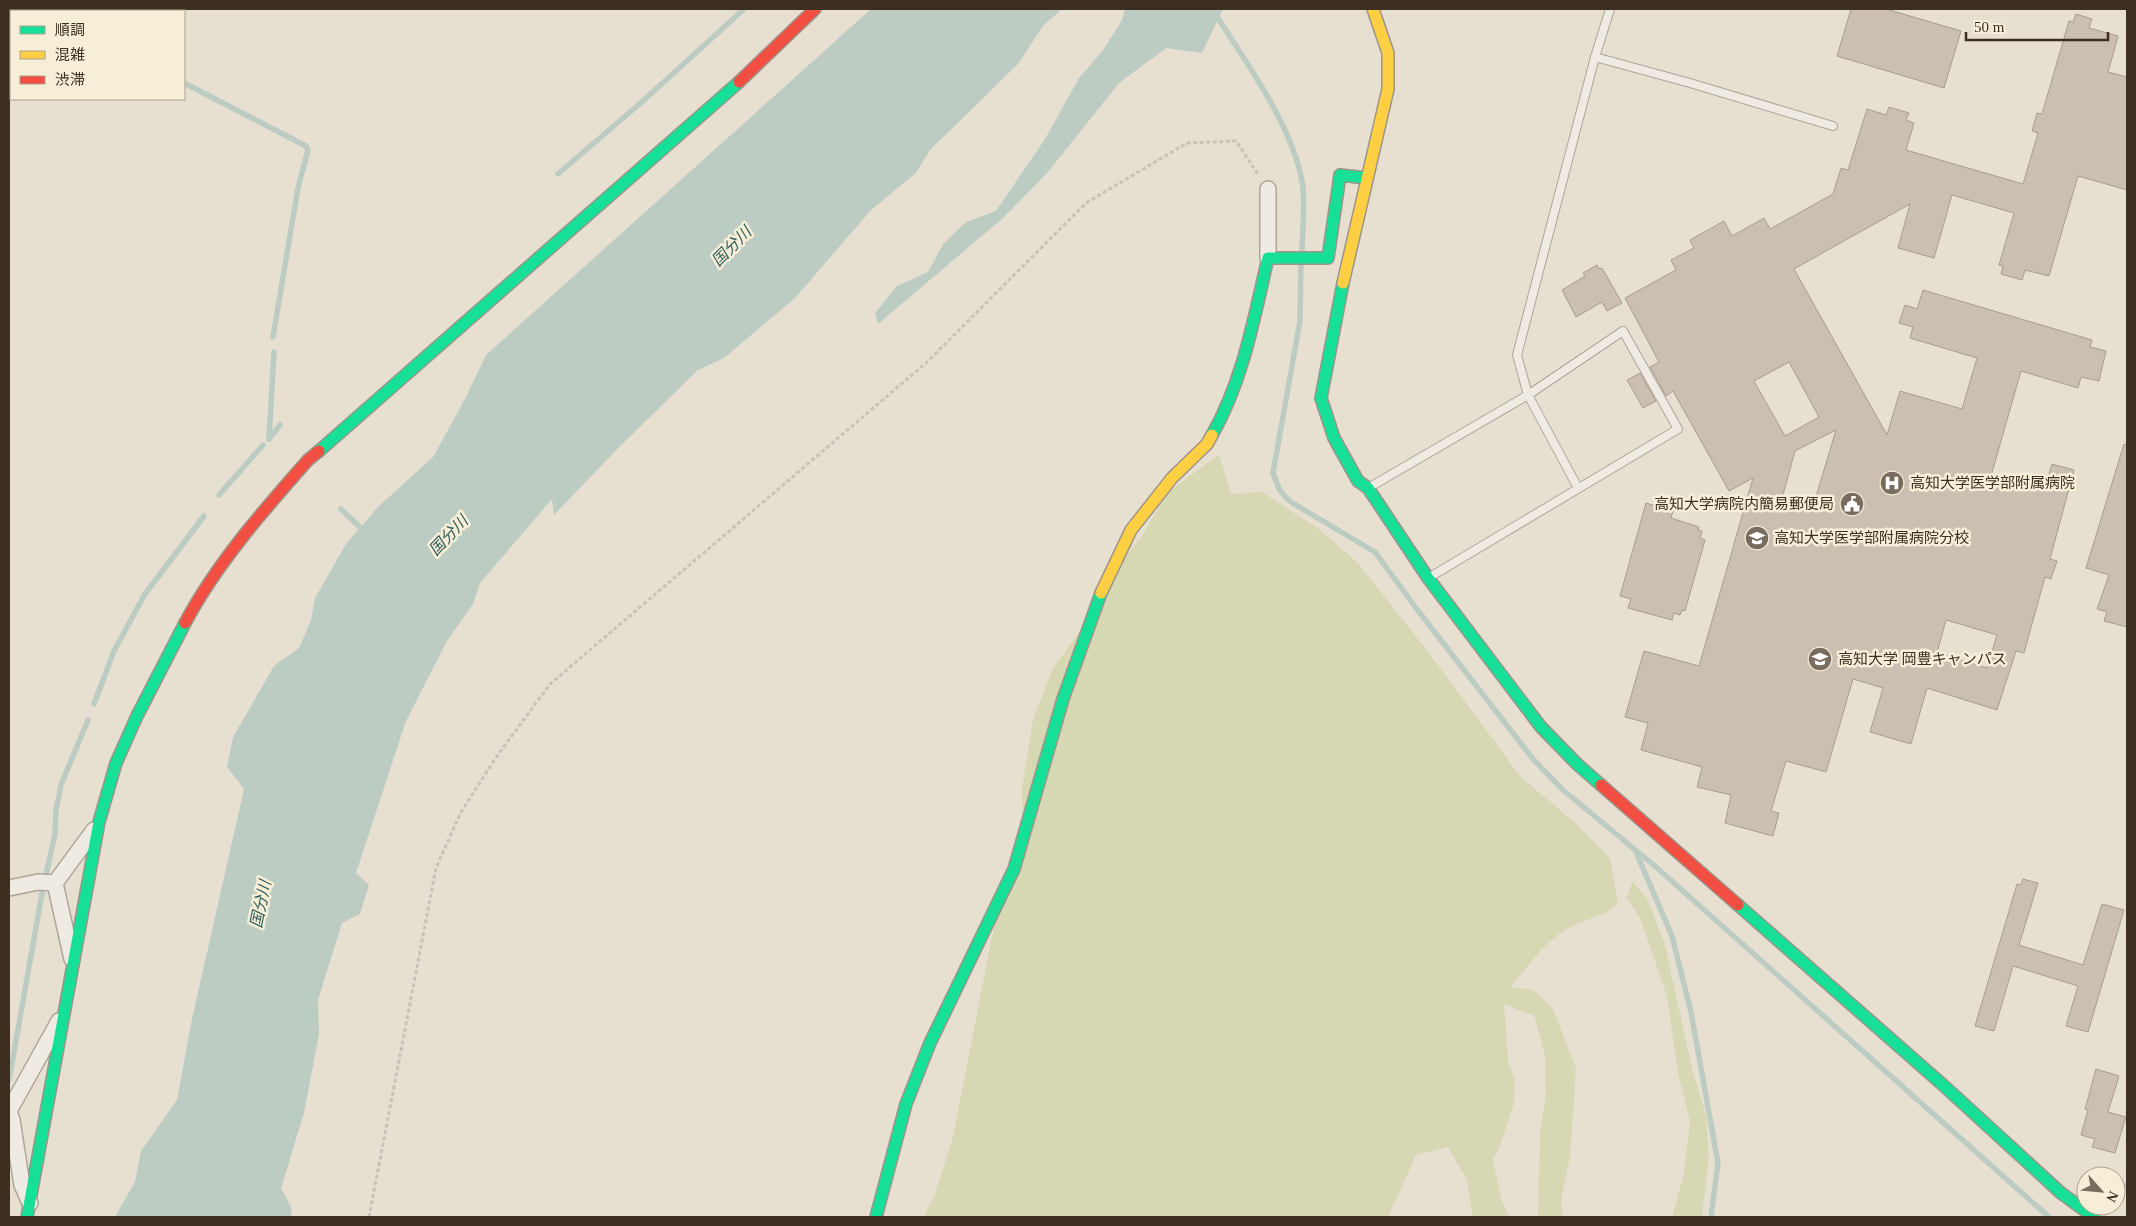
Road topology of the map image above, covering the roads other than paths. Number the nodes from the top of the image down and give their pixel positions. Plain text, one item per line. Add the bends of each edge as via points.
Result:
1 (815, 9) edge
2 (1373, 9) edge
3 (1610, 9) edge
4 (1595, 57) junction
5 (1833, 126) dead end
6 (1366, 178) junction
7 (1268, 189) road end
8 (1268, 258) junction
9 (1528, 395) junction
10 (1368, 488) junction
11 (1578, 488) junction
12 (1428, 578) junction
13 (99, 822) junction
14 (55, 883) junction
15 (9, 888) edge
16 (73, 965) junction
17 (64, 1011) junction
18 (9, 1111) edge
19 (29, 1211) edge
20 (876, 1217) edge
21 (2094, 1217) edge

1 - 13 street via 750,72 308,460 252,524 196,603 137,716 120,755
2 - 6 street via 1388,53 1388,89
3 - 4 lane
4 - 5 lane
4 - 9 lane via 1518,355
6 - 8 street via 1340,175 1328,258
6 - 10 street via 1321,398 1334,438 1358,481
7 - 8 street
8 - 20 street via 1250,337 1227,409 1207,444 1172,478 1131,530 1095,604 1063,699 1014,869 930,1043 906,1104
9 - 10 lane
9 - 11 lane
9 - 11 lane via 1623,331 1678,429
10 - 12 street
11 - 12 lane
12 - 21 street via 1541,727 1577,764 1943,1085 2061,1193
13 - 14 street
13 - 16 street
14 - 15 street via 38,882
14 - 16 street
16 - 17 street
17 - 18 street
17 - 19 street
18 - 19 street

